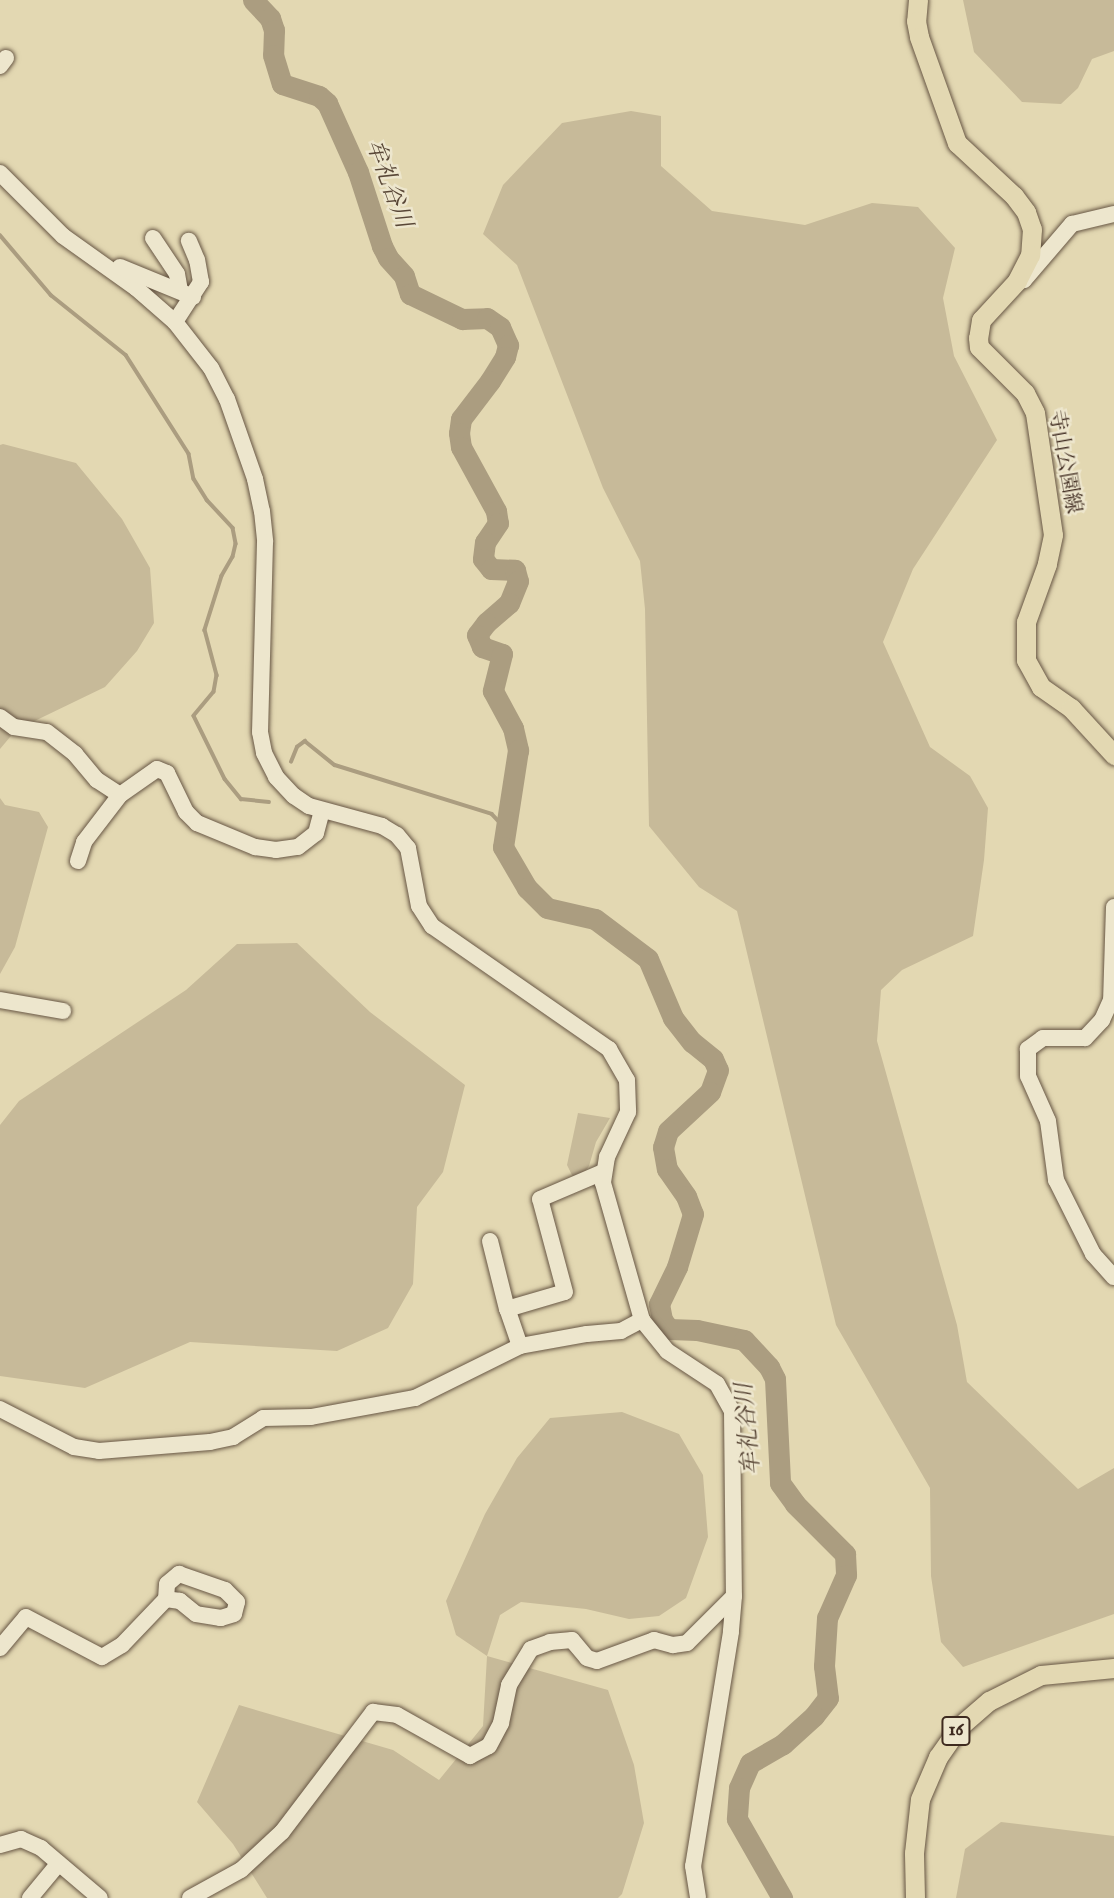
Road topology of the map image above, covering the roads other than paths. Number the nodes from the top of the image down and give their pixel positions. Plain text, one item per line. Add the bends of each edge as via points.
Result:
1 (918, 0) edge
2 (0, 173) edge
3 (1114, 214) edge
4 (153, 237) dead end
5 (189, 242) dead end
6 (111, 271) junction
7 (1017, 281) junction
8 (186, 294) junction
9 (175, 322) junction
10 (0, 717) edge
11 (1114, 755) edge
12 (120, 795) junction
13 (322, 811) junction
14 (78, 861) dead end
15 (1114, 907) edge
16 (0, 1000) edge
17 (63, 1011) dead end
18 (603, 1172) junction
19 (490, 1241) dead end
20 (1114, 1276) edge
21 (507, 1309) junction
22 (642, 1320) junction
23 (520, 1346) junction
24 (0, 1409) edge
25 (734, 1596) junction
26 (166, 1599) dead end
27 (0, 1648) edge
28 (1114, 1668) edge
29 (0, 1845) edge
30 (59, 1863) junction
31 (97, 1897) edge
32 (30, 1898) edge
33 (190, 1898) edge
34 (698, 1898) edge
35 (915, 1898) edge

1 - 7 main road, 寺山公園線 via 919,37 957,143 1014,196 1029,220 1030,256
2 - 6 street via 63,236
3 - 7 street via 1072,224 1024,280
4 - 8 street
5 - 8 street via 201,282
6 - 8 street via 123,267
6 - 9 street
7 - 11 main road, 寺山公園線 via 981,320 978,338 979,347 1025,393 1035,413 1053,535 1026,622 1026,660 1041,687 1071,708
8 - 9 street
9 - 13 street via 221,386 260,495 265,542 260,713 264,753 284,787
10 - 12 street via 14,727 47,732 75,754 97,780
12 - 13 street via 157,769 167,773 186,812 197,823 254,847 276,850 298,847 316,834
12 - 14 street via 84,842
13 - 18 street via 382,826 397,835 408,848 419,906 432,926 609,1049 621,1064 629,1095 623,1127
15 - 20 street via 1111,1000 1102,1020 1085,1038 1043,1038 1028,1049 1028,1076 1048,1121 1056,1180 1093,1254
16 - 17 street
18 - 21 street via 540,1199 565,1292
18 - 22 street via 606,1201
19 - 21 street
21 - 23 street
22 - 23 street via 621,1331
22 - 25 street via 667,1351 717,1384 732,1411
23 - 24 street via 415,1398 311,1417 263,1418 233,1437 173,1447 99,1451 74,1447
25 - 33 street via 687,1643 654,1640 597,1661 586,1658 572,1640 531,1649 509,1685 501,1723 489,1746 470,1756 397,1715 373,1712 282,1832 241,1870
25 - 34 street via 693,1866
26 - 27 street via 122,1645 102,1657 26,1616
28 - 35 main road, 16 via 1041,1675 989,1701 960,1726 938,1757 920,1799
29 - 30 street via 21,1839
30 - 31 street
30 - 32 street

